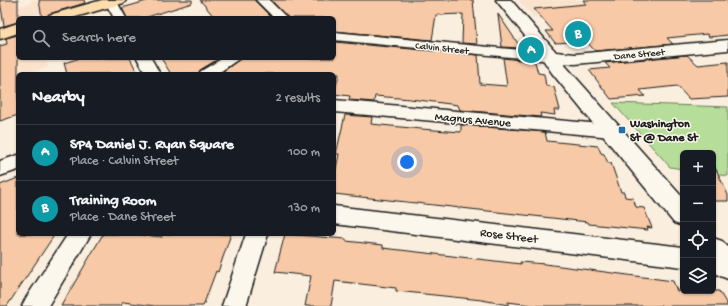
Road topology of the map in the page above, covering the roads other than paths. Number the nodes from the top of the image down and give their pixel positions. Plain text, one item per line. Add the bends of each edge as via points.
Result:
1 (262, 0) edge
2 (503, 0) edge
3 (115, 1) edge
4 (62, 16) edge
5 (119, 16) edge
6 (279, 16) edge
7 (16, 29) edge
8 (0, 34) edge
9 (336, 36) edge
10 (728, 45) edge
11 (551, 57) junction
12 (145, 60) edge
13 (230, 60) edge
14 (152, 72) edge
15 (209, 72) edge
16 (336, 106) edge
17 (612, 131) junction
18 (16, 163) edge
19 (0, 169) edge
20 (680, 211) edge
21 (336, 215) edge
22 (79, 236) edge
23 (256, 236) edge
24 (680, 257) edge
25 (34, 306) edge
26 (234, 306) edge

1 - 6 street
2 - 11 main road
3 - 4 main road
3 - 5 street
7 - 8 main road
9 - 11 street, Calvin Street
10 - 11 main road, Dane Street via 575,59
11 - 17 main road
12 - 14 street
13 - 15 street
16 - 17 street, Magnus Avenue
17 - 20 main road
18 - 19 street
21 - 24 street, Rose Street
22 - 25 street
23 - 26 street

